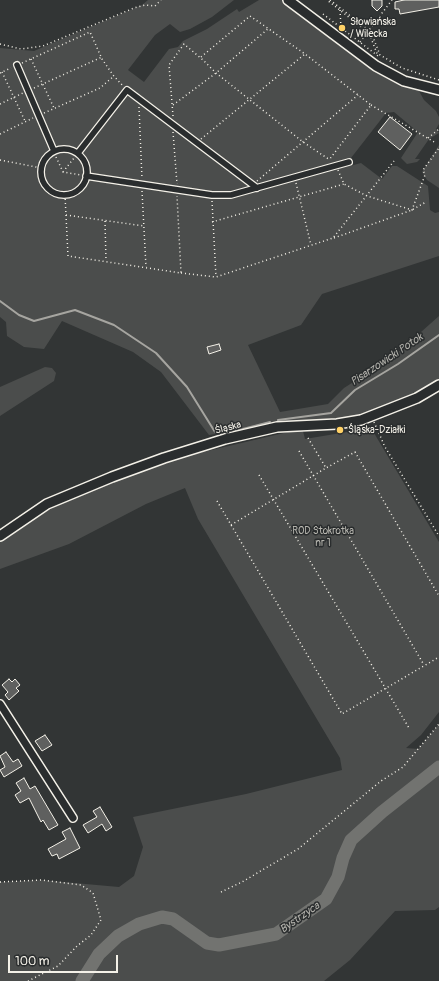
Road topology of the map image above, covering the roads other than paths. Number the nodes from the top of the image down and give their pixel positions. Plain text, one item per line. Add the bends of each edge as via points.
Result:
1 (288, 0) edge
2 (17, 65) road end
3 (439, 90) edge
4 (54, 151) junction
5 (78, 153) junction
6 (348, 162) dead end
7 (86, 176) junction
8 (254, 186) junction
9 (439, 385) edge
10 (0, 536) edge
11 (0, 704) edge
12 (73, 818) dead end

1 - 3 street via 376,66 404,81
2 - 4 street
4 - 5 street via 66,149
4 - 7 street via 46,157 41,168 44,183 50,190 65,195 78,190
5 - 7 street via 86,167
5 - 8 street via 127,90
6 - 8 street
7 - 8 street via 212,195 231,195
9 - 10 street, Śląska via 417,398 372,417 337,424 277,427 225,439 164,458 70,493 47,504
11 - 12 street

